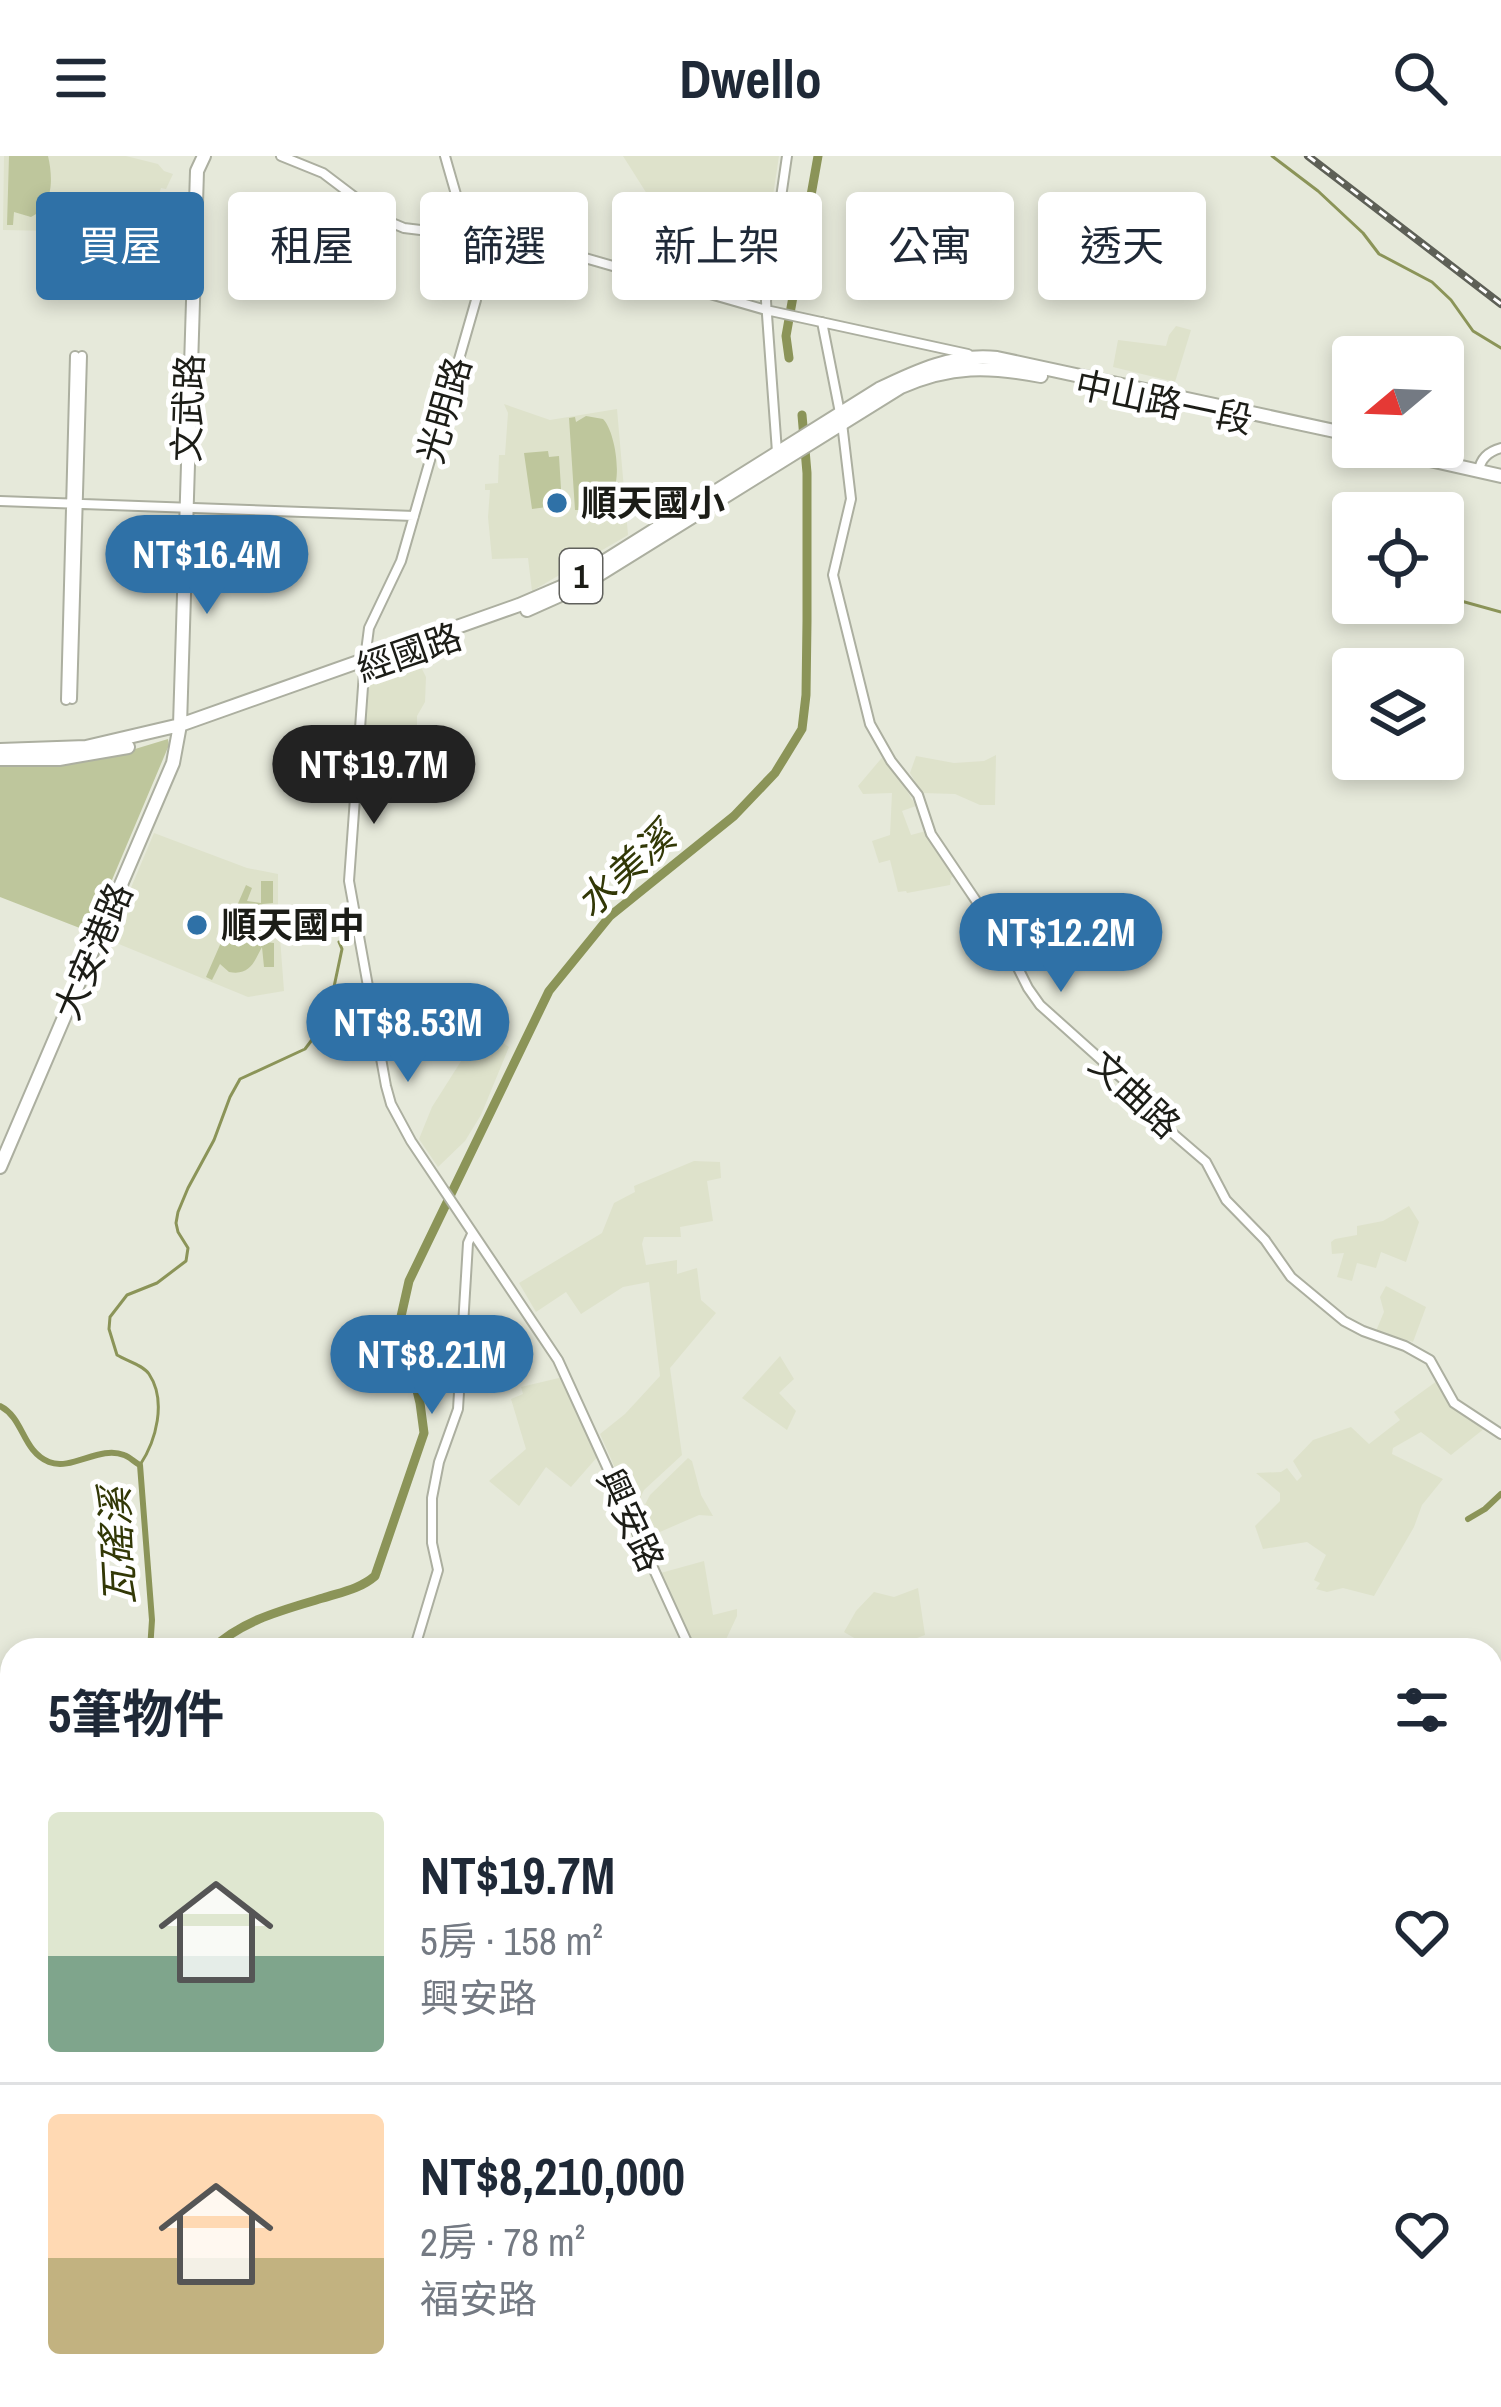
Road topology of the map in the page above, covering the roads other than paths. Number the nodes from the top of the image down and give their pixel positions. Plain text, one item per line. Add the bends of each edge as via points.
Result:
1 (204, 156) edge
2 (280, 156) edge
3 (445, 156) edge
4 (784, 156) edge
5 (454, 192) edge
6 (420, 230) edge
7 (588, 257) edge
8 (476, 300) edge
9 (770, 311) junction
10 (817, 321) junction
11 (78, 356) dead end
12 (978, 356) junction
13 (996, 367) junction
14 (840, 419) junction
15 (1332, 434) edge
16 (1332, 435) edge
17 (1501, 448) edge
18 (783, 453) junction
19 (1464, 463) edge
20 (1464, 464) edge
21 (1480, 467) junction
22 (1501, 473) edge
23 (0, 501) edge
24 (74, 503) junction
25 (185, 507) junction
26 (414, 516) junction
27 (365, 663) junction
28 (69, 699) dead end
29 (180, 729) junction
30 (0, 750) edge
31 (0, 759) edge
32 (0, 1167) edge
33 (475, 1237) junction
34 (1501, 1434) edge
35 (418, 1638) edge
36 (684, 1638) edge

1 - 25 main road, 文武路 via 197,171
2 - 6 street via 330,177 385,220
3 - 5 street, 光明路
4 - 9 street
7 - 9 street
8 - 26 street, 光明路
9 - 10 street, 中山路一段
9 - 18 street
10 - 12 street, 中山路一段
10 - 14 street, 文曲路
11 - 24 street
12 - 13 street, 中山路一段
12 - 14 main road, 1 via 914,372
12 - 15 main road, 中山路一段 / 1
13 - 14 main road, 1 via 916,380
13 - 16 main road, 中山路一段 / 1
14 - 18 main road, 1
14 - 34 street, 文曲路 via 851,499 833,575 870,724 1028,988 1206,1162 1226,1200 1291,1276 1344,1321 1430,1360 1454,1403
17 - 21 street
18 - 27 main road, 經國路 / 1 via 568,584
19 - 21 main road
20 - 21 main road
21 - 22 main road
23 - 24 street
24 - 25 street
24 - 28 street
25 - 26 street
25 - 29 main road, 文武路
26 - 27 street, 光明路 via 369,628
27 - 29 main road, 經國路 / 1
27 - 33 street, 興安路 via 349,881 386,1087 405,1131
29 - 30 main road, 經國路 / 1 via 86,747
29 - 31 main road, 經國路 / 1 via 90,756
29 - 32 main road, 大安港路 via 173,763
33 - 35 street via 458,1409 432,1498 438,1570
33 - 36 street, 興安路 via 558,1360

